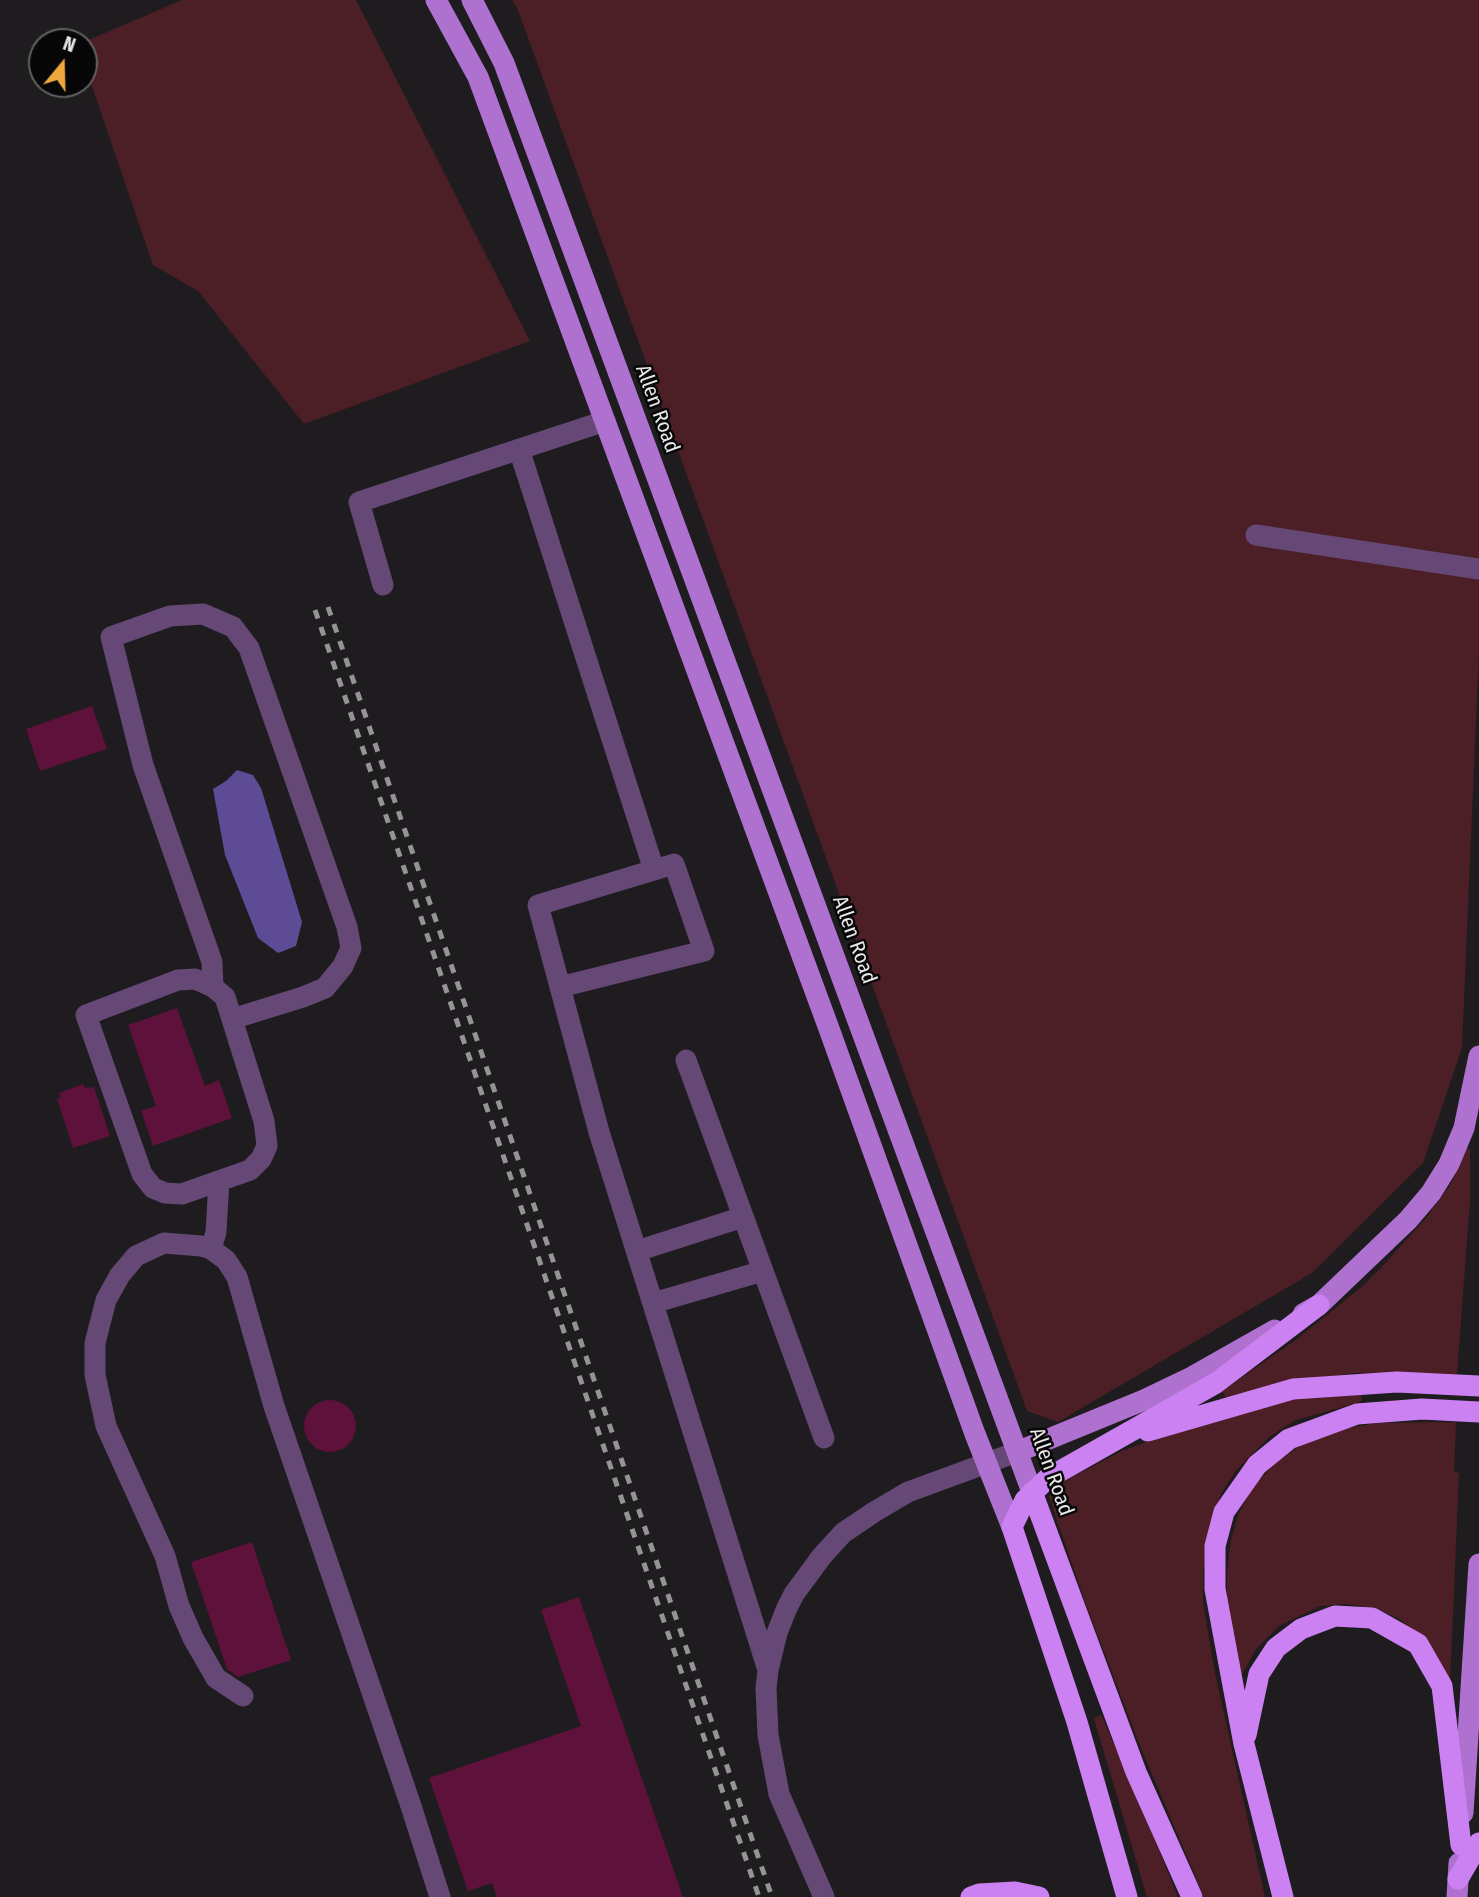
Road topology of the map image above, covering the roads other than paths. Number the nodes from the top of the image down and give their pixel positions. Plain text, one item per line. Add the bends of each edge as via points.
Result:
1 (436, 0) edge
2 (472, 0) edge
3 (606, 421) junction
4 (519, 449) junction
5 (1256, 535) dead end
6 (1479, 569) edge
7 (383, 585) dead end
8 (654, 870) junction
9 (213, 987) junction
10 (560, 987) junction
11 (232, 1019) junction
12 (1479, 1056) edge
13 (686, 1060) dead end
14 (219, 1181) junction
15 (743, 1217) junction
16 (211, 1249) junction
17 (637, 1251) junction
18 (763, 1271) junction
19 (653, 1303) junction
20 (1318, 1305) junction
21 (1479, 1386) edge
22 (1479, 1412) edge
23 (824, 1438) dead end
24 (1109, 1443) junction
25 (1017, 1452) junction
26 (987, 1464) junction
27 (1032, 1492) junction
28 (1012, 1527) junction
29 (1479, 1564) edge
30 (768, 1670) junction
31 (243, 1696) dead end
32 (1244, 1744) junction
33 (1470, 1844) edge
34 (1457, 1888) edge
35 (440, 1897) edge
36 (824, 1897) edge
37 (971, 1897) edge
38 (1039, 1897) edge
39 (1127, 1897) edge
40 (1192, 1897) edge
41 (1283, 1897) edge

1 - 3 main road via 478,77
2 - 25 main road, Allen Road via 509,76
3 - 4 street
3 - 26 main road
4 - 7 street via 359,502
4 - 8 street
5 - 6 street
8 - 10 street via 538,905
8 - 10 street via 674,864 704,951
9 - 11 street via 225,997
9 - 11 street via 212,962 143,765 111,637 170,616 202,614 233,626 249,648 351,948 325,988
9 - 14 street via 195,979 178,980 86,1015 142,1174 153,1188 182,1194
10 - 17 street
11 - 14 street via 264,1121 267,1146 250,1170
12 - 20 main road via 1464,1128 1431,1193
13 - 15 street
14 - 16 street
15 - 17 street
15 - 18 street
16 - 31 street via 163,1243 136,1256 106,1300 95,1343 95,1375 106,1426 165,1556 188,1628 216,1678
16 - 35 street via 226,1260 237,1277 274,1406
17 - 19 street
18 - 19 street
18 - 23 street
19 - 30 street
20 - 24 highway via 1216,1383
20 - 25 main road via 1192,1377
21 - 24 highway via 1397,1382 1293,1389
22 - 32 highway via 1422,1409 1357,1414 1289,1439 1257,1465 1224,1512 1215,1546 1215,1589
24 - 27 highway
25 - 26 street
25 - 27 main road, Allen Road
26 - 28 main road
26 - 30 street via 966,1482 912,1504 874,1512 844,1533 803,1580 786,1610
27 - 28 highway
27 - 40 highway, Allen Road via 1136,1772
28 - 39 highway via 1077,1722
29 - 33 main road
30 - 36 street via 766,1720 779,1794
32 - 33 highway via 1259,1674 1276,1648 1300,1629 1335,1616 1372,1618 1418,1644 1442,1686
32 - 41 highway
33 - 34 highway
37 - 38 highway via 998,1892

